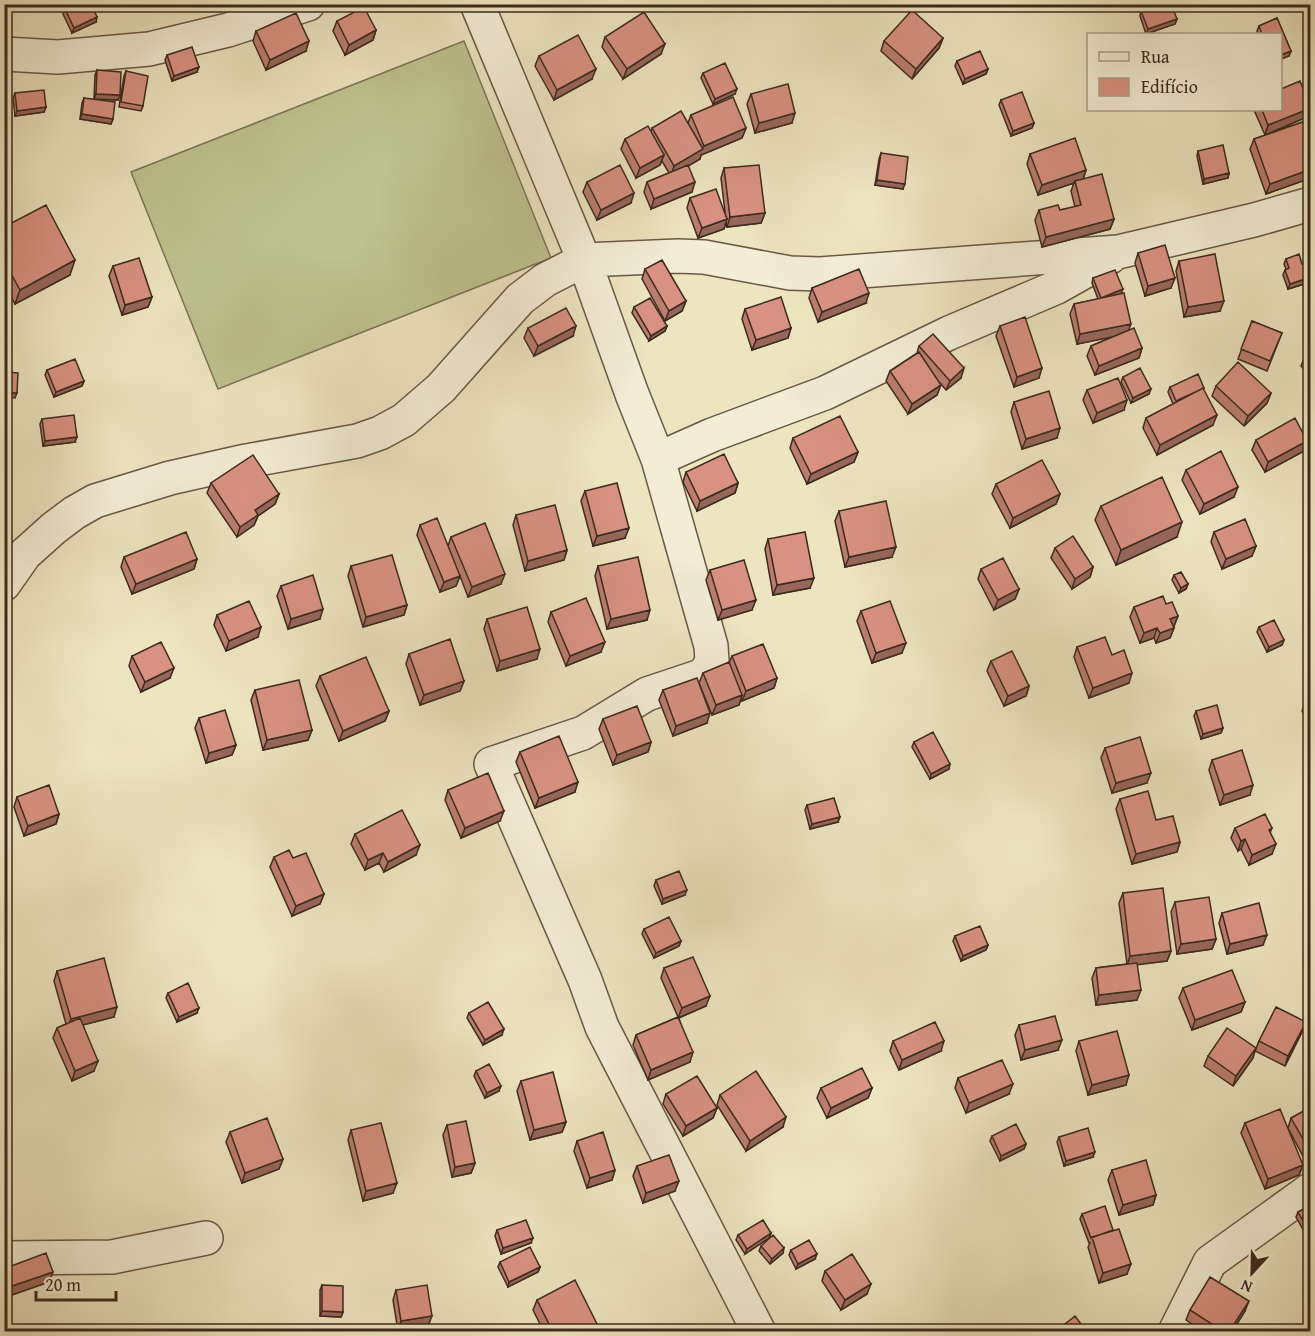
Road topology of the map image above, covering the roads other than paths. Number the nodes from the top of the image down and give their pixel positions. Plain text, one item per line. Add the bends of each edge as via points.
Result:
1 (308, 4) edge
2 (477, 4) edge
3 (4, 54) edge
4 (1311, 204) edge
5 (1118, 252) junction
6 (584, 260) junction
7 (657, 459) junction
8 (4, 584) edge
9 (1311, 1191) edge
10 (206, 1238) dead end
11 (4, 1258) edge
12 (759, 1332) edge
13 (1175, 1332) edge

1 - 3 street via 228,30 149,49 58,57
2 - 6 street
4 - 5 street
5 - 6 street via 820,274 790,273 704,257
5 - 7 street via 1057,287 949,333 825,393
6 - 7 street
6 - 8 street via 545,280 520,299 441,388 404,420 380,434 180,476 95,501 54,528 25,554
7 - 12 street via 711,646 712,662 704,675 648,694 583,733 491,764 602,1027
9 - 13 street via 1210,1262
10 - 11 street via 112,1257

